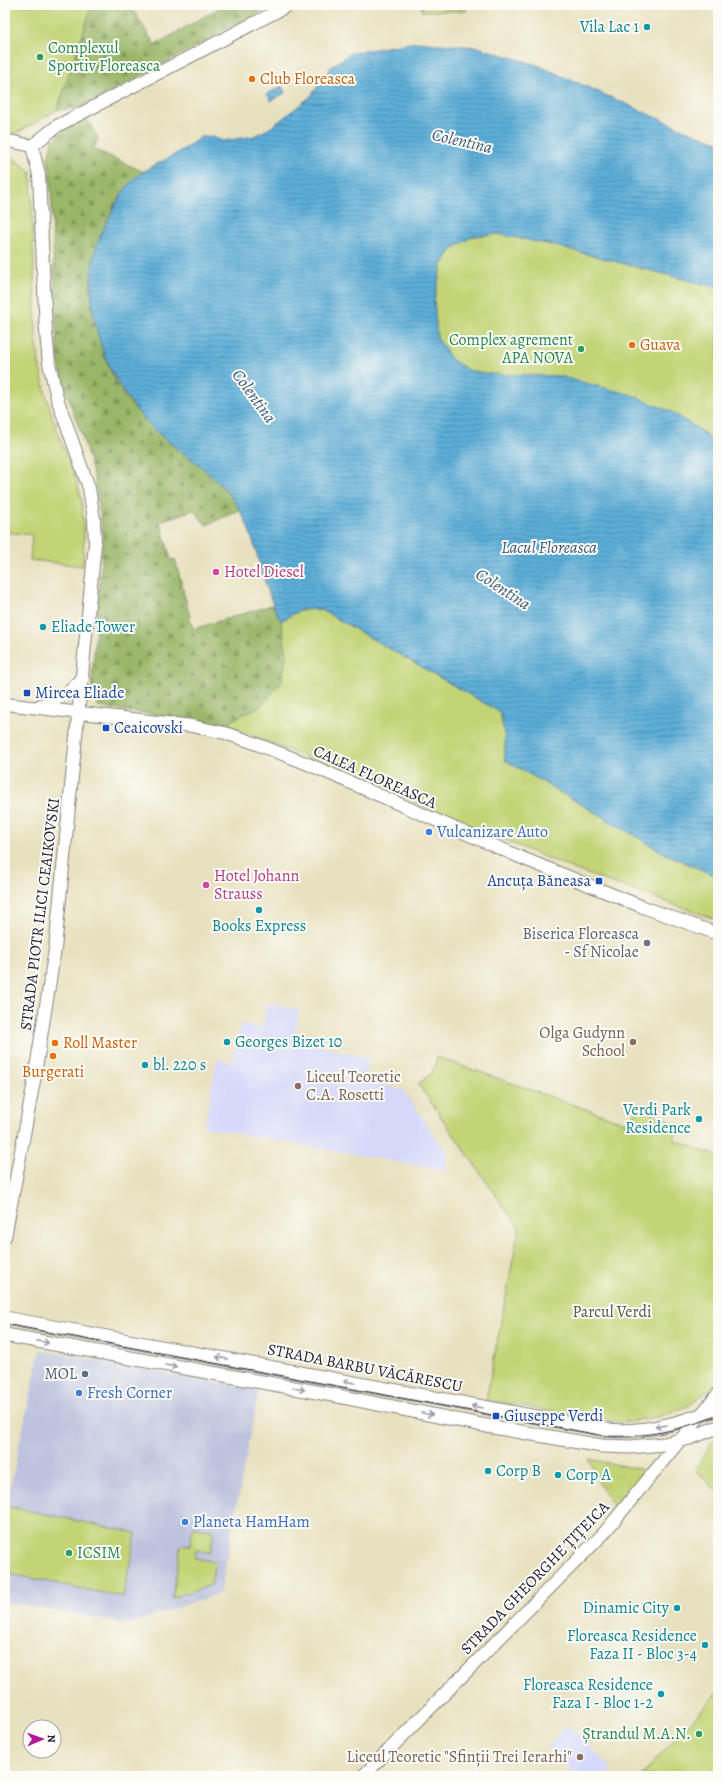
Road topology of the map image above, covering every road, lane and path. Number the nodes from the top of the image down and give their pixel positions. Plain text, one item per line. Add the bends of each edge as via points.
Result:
1 (289, 5) edge
2 (5, 140) edge
3 (32, 146) junction
4 (83, 678) junction
5 (5, 704) edge
6 (36, 707) junction
7 (80, 712) junction
8 (718, 934) edge
9 (5, 1237) edge
10 (5, 1318) edge
11 (5, 1335) edge
12 (718, 1394) edge
13 (718, 1409) edge
14 (698, 1416) junction
15 (718, 1428) edge
16 (679, 1441) junction
17 (363, 1776) edge

1 - 3 street via 57,126
2 - 3 street
3 - 4 street, STRADA PIOTR ILICI CEAIKOVSKI via 39,174 49,363 60,405 89,488 94,519 94,558
4 - 6 street via 65,695
4 - 7 street, STRADA PIOTR ILICI CEAIKOVSKI
5 - 6 street, CALEA FLOREASCA
6 - 7 street, CALEA FLOREASCA
7 - 8 street, CALEA FLOREASCA via 192,726 249,741 308,764 522,858
7 - 9 street, STRADA PIOTR ILICI CEAIKOVSKI via 55,949
14 -> 10 main road, STRADA BARBU VĂCĂRESCU via 646,1429 598,1429
11 -> 16 main road, STRADA BARBU VĂCĂRESCU via 576,1442 620,1447
12 - 14 street, STRADA GHEORGHE ȚIȚEICA
13 - 14 main road, STRADA BARBU VĂCĂRESCU
14 - 16 street, STRADA GHEORGHE ȚIȚEICA
15 - 16 main road, STRADA BARBU VĂCĂRESCU
16 - 17 street, STRADA GHEORGHE ȚIȚEICA via 604,1533

